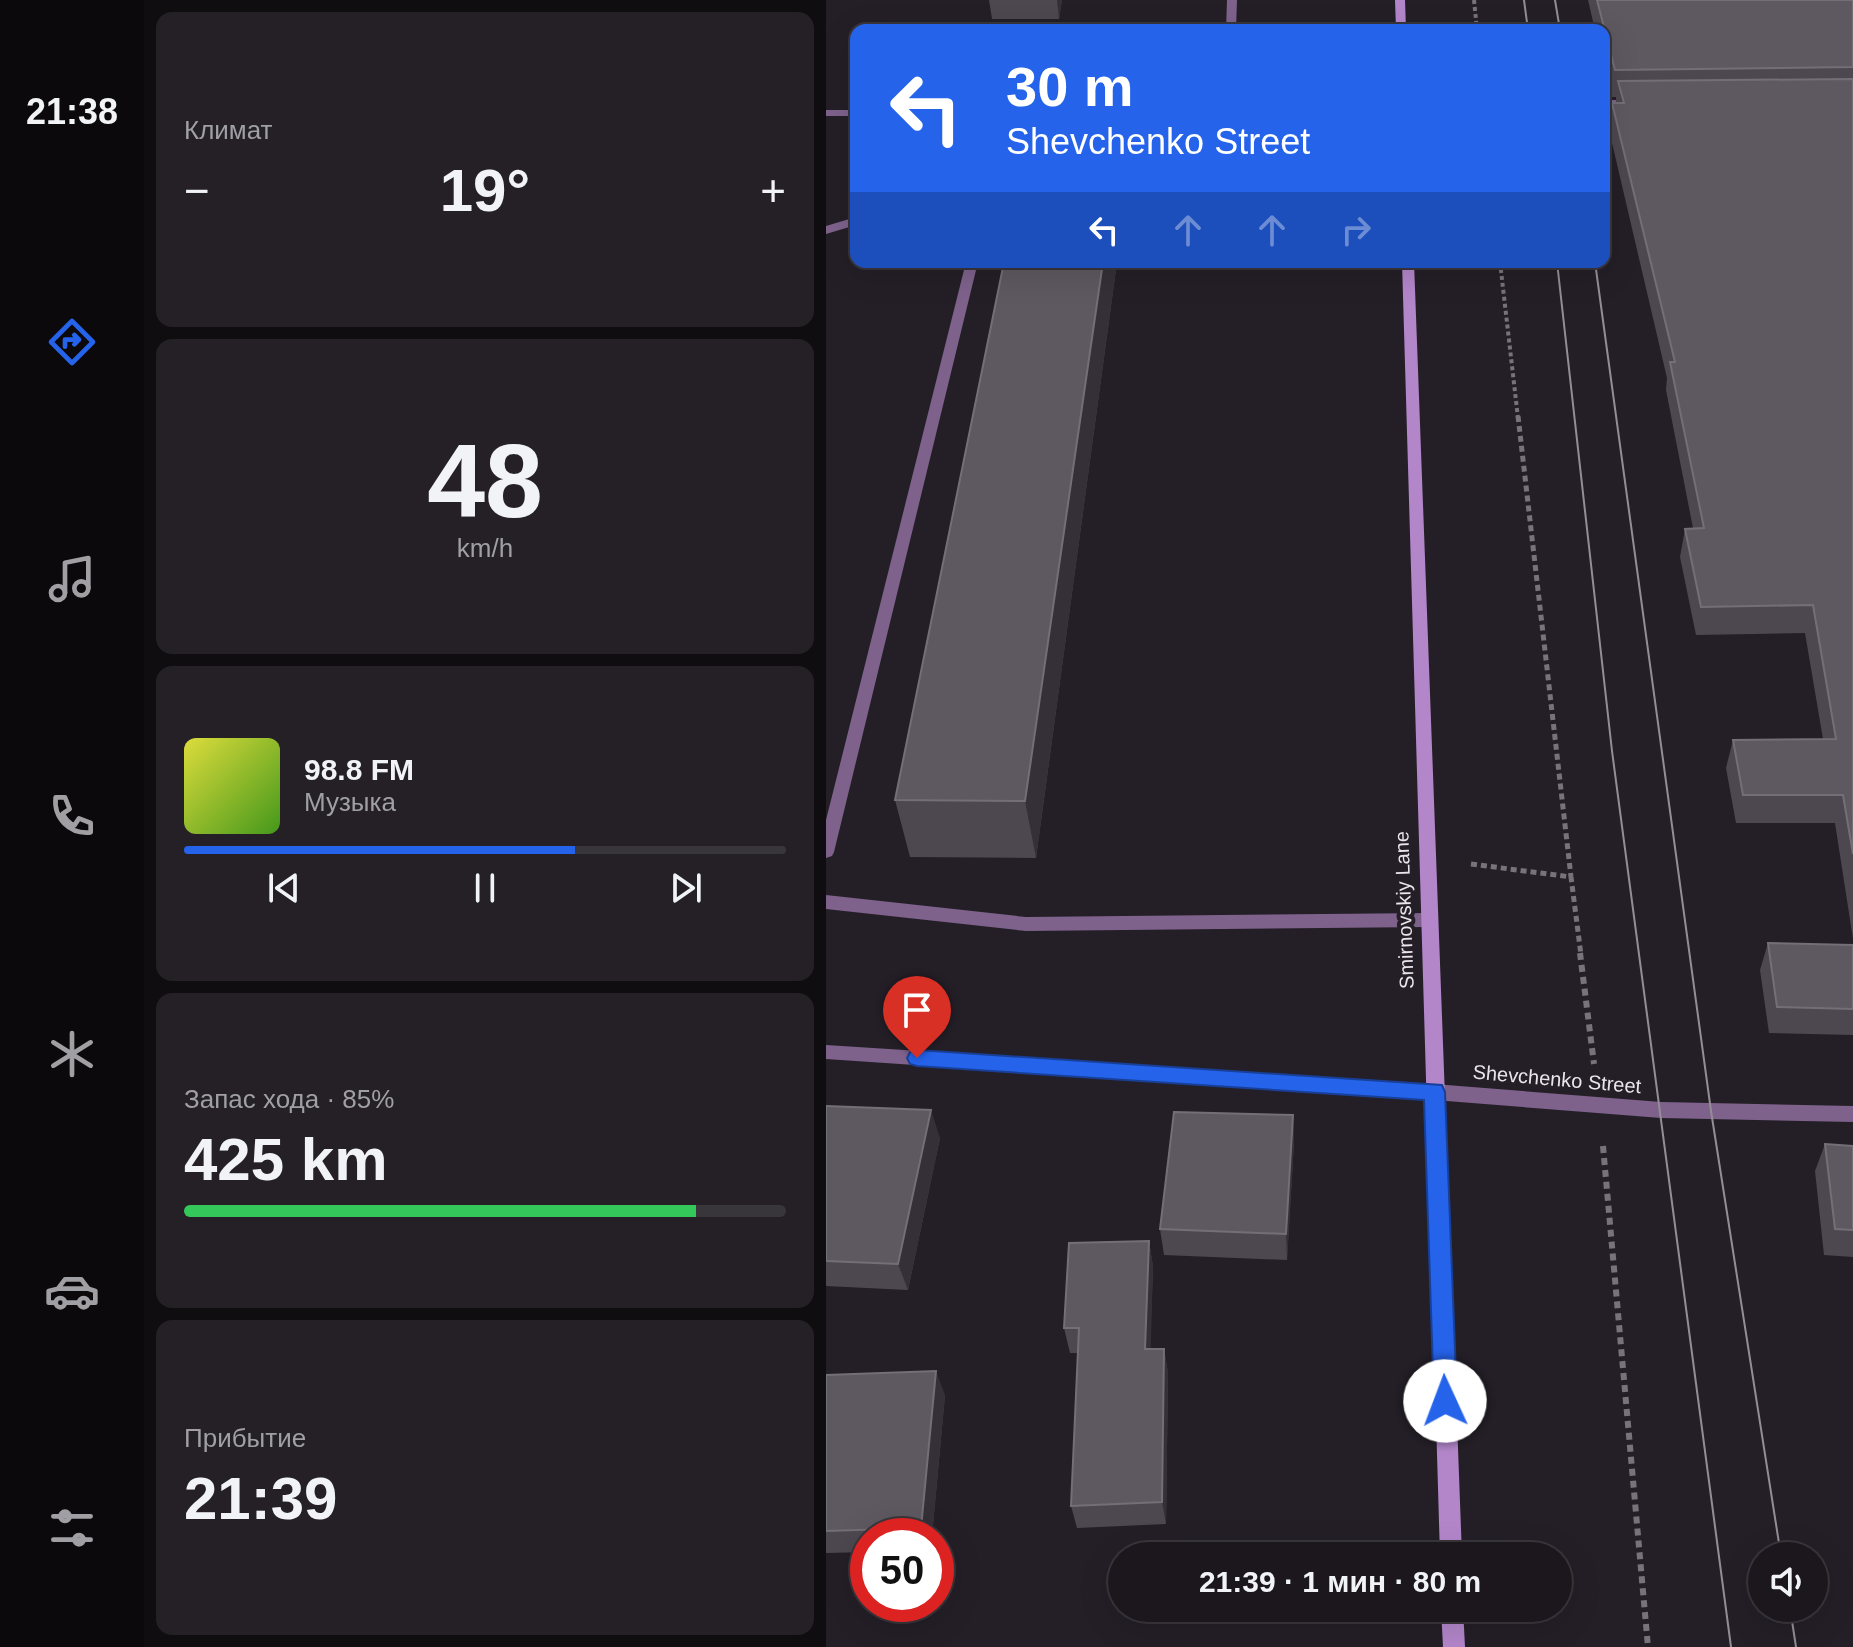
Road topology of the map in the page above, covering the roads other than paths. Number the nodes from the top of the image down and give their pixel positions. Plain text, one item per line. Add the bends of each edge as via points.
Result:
1 (1232, 0) edge
2 (1400, 0) edge
3 (1231, 24) edge
4 (1401, 24) edge
5 (1610, 103) edge
6 (1651, 103) edge
7 (826, 113) edge
8 (850, 113) edge
9 (850, 223) edge
10 (826, 230) edge
11 (971, 268) edge
12 (1408, 268) edge
13 (826, 852) edge
14 (826, 902) edge
15 (1428, 920) junction
16 (826, 1052) edge
17 (1434, 1092) junction
18 (1853, 1114) edge
19 (1450, 1542) edge
20 (1453, 1622) edge
21 (1454, 1647) edge

1 - 3 street
2 - 4 main road
5 - 6 street
7 - 8 street
9 - 10 street
11 - 13 street
12 - 15 main road, Smirnovskiy Lane
14 - 15 street via 1026,924
15 - 17 main road, Smirnovskiy Lane
16 - 17 street, Shevchenko Street
17 - 18 street, Shevchenko Street via 1661,1110
17 - 19 main road, Smirnovskiy Lane
20 - 21 main road

